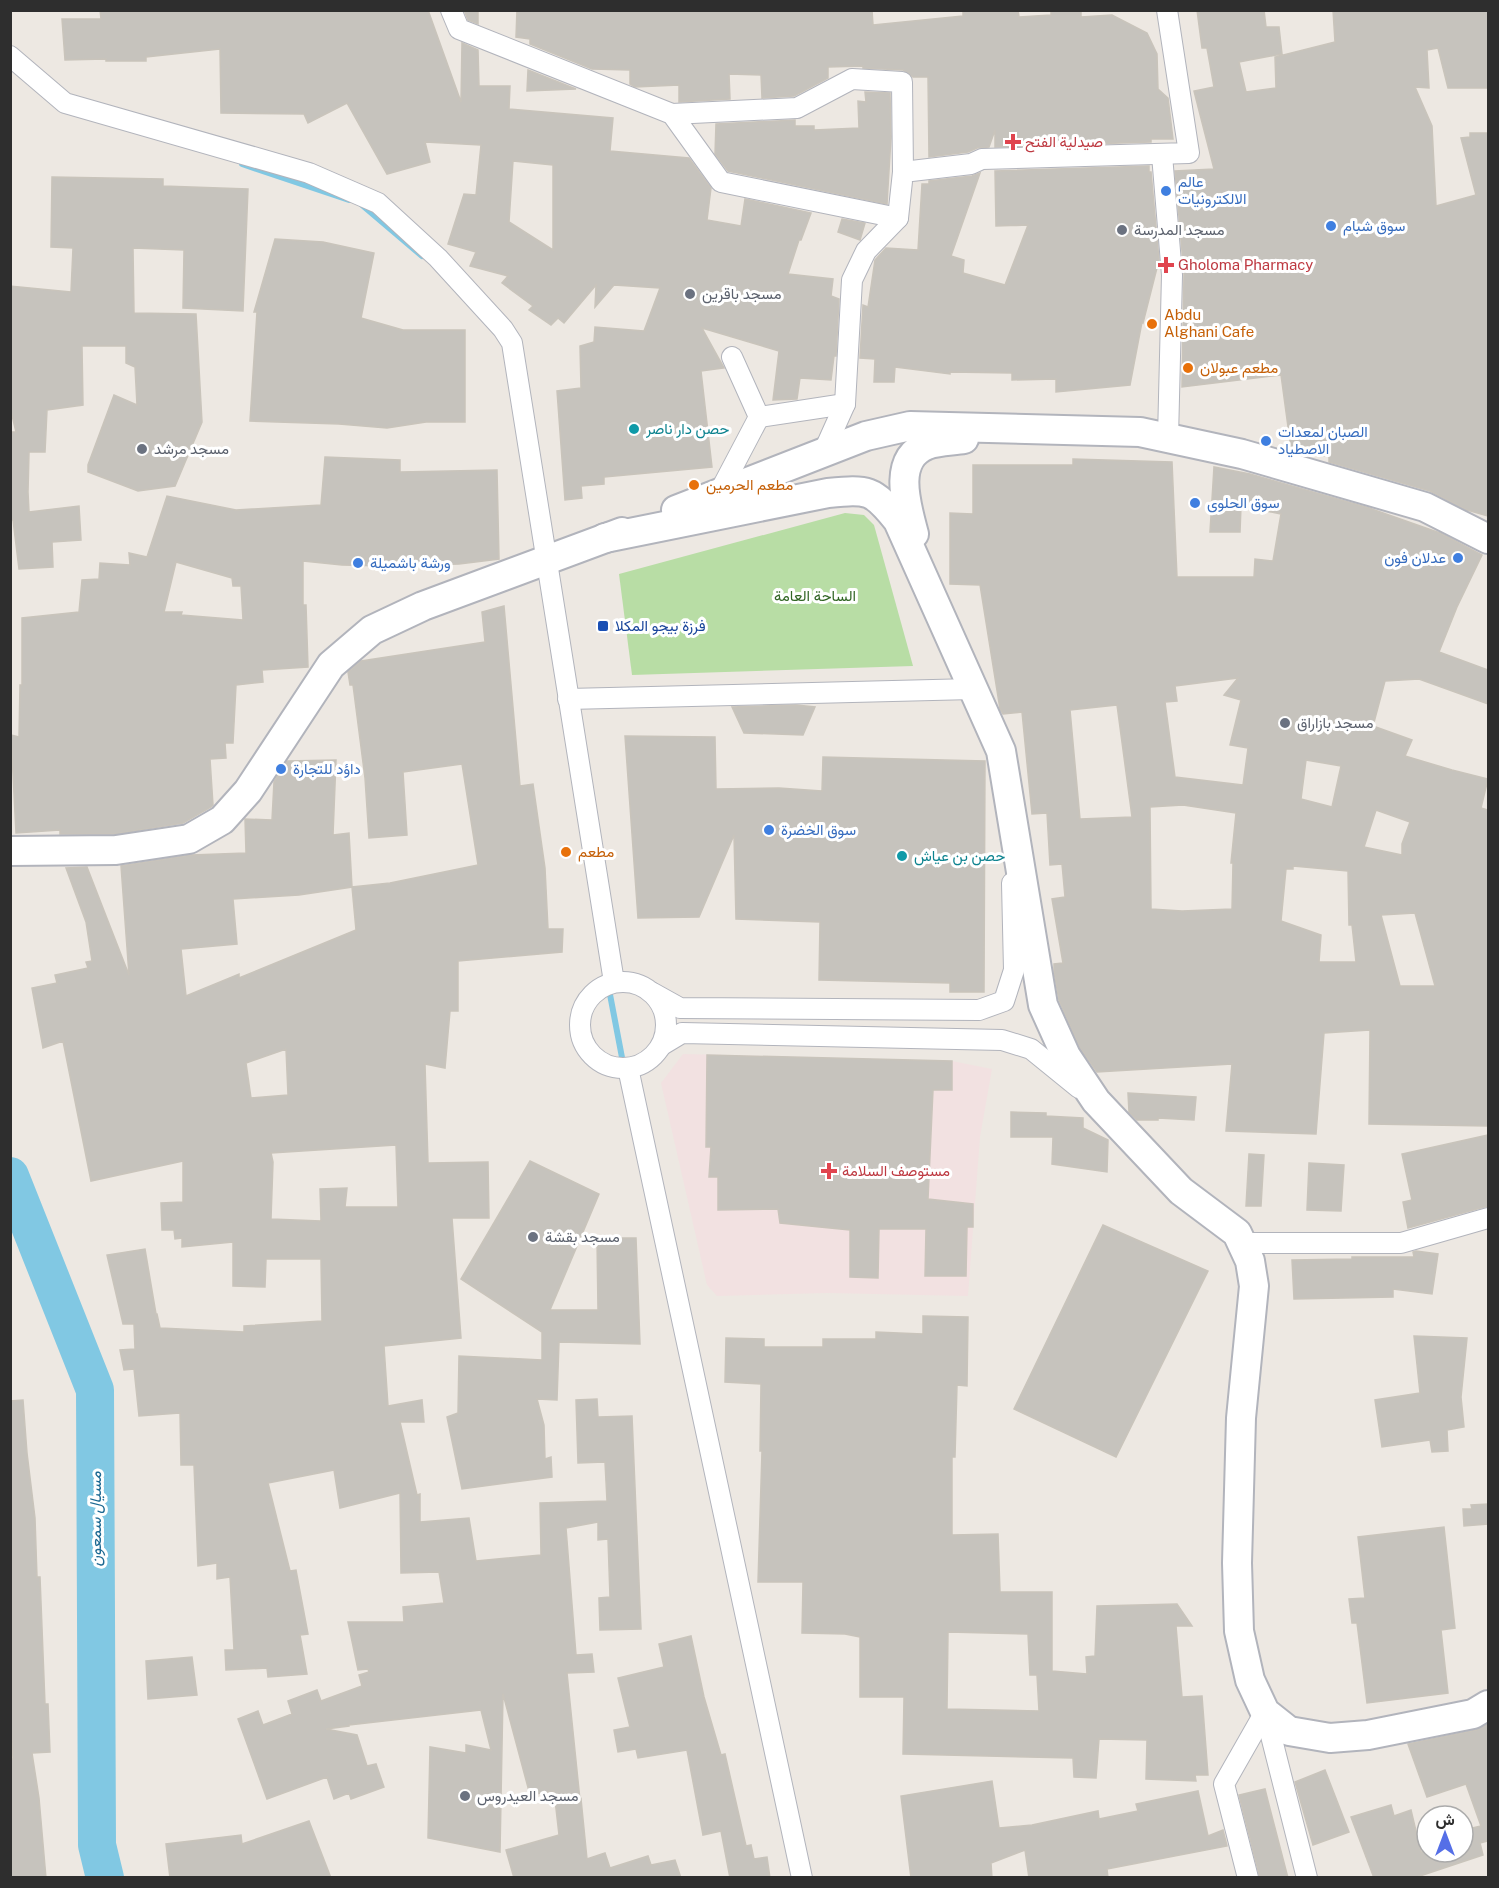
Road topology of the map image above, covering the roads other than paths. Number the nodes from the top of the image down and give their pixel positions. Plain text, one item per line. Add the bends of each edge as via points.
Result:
1 (451, 10) edge
2 (1167, 10) edge
3 (10, 56) edge
4 (672, 114) junction
5 (1162, 155) junction
6 (903, 172) junction
7 (898, 218) junction
8 (732, 357) dead end
9 (845, 404) junction
10 (759, 417) junction
11 (1020, 429) junction
12 (1168, 438) junction
13 (823, 453) junction
14 (719, 493) junction
15 (605, 538) junction
16 (1488, 539) edge
17 (546, 561) junction
18 (932, 598) junction
19 (973, 689) junction
20 (568, 699) junction
21 (1011, 808) junction
22 (10, 850) edge
23 (614, 982) junction
24 (653, 993) junction
25 (662, 1045) junction
26 (628, 1068) junction
27 (1096, 1101) junction
28 (1488, 1218) edge
29 (1242, 1243) junction
30 (1488, 1705) edge
31 (1265, 1712) junction
32 (802, 1878) edge
33 (1248, 1878) edge
34 (1307, 1878) edge

1 - 4 street via 459,29
2 - 5 street via 1189,153
3 - 17 street via 65,103 309,173 378,203 438,258 512,343
4 - 6 street via 797,108 852,78 902,82
4 - 7 street via 721,182
5 - 6 street via 982,159 971,164
5 - 12 street via 1172,275
6 - 7 street
7 - 9 street via 866,251 852,280
8 - 10 street
9 - 10 street
9 - 13 street
10 - 14 street
11 - 12 main road via 1140,432
11 - 13 main road via 910,426 866,436
11 - 18 main road via 927,446 911,456 904,495
12 - 16 main road via 1242,454 1425,507
13 - 14 main road
14 - 15 main road
15 - 17 main road
15 - 18 main road via 858,490 881,499 898,521
17 - 20 street
17 - 22 main road via 423,606 372,630 331,665 249,790 222,820 189,840 116,850
18 - 19 main road
19 - 20 street
19 - 21 main road via 1001,751
20 - 23 street
21 - 24 street via 1014,970 1004,1001 979,1010 946,1011 680,1008
21 - 27 main road via 1043,1005 1066,1056
23 - 24 street via 635,983
23 - 26 street via 589,997 581,1010 581,1039 599,1062 613,1068
24 - 25 street via 666,1018
25 - 26 street via 654,1056
25 - 27 street via 682,1033 1002,1040 1031,1049
26 - 32 street
27 - 29 main road via 1181,1191 1237,1233
28 - 29 street via 1401,1243
29 - 31 main road via 1254,1286 1241,1418 1239,1630 1250,1680
30 - 31 main road via 1473,1714 1368,1735 1330,1738 1289,1731
31 - 33 street via 1224,1784
31 - 34 street

